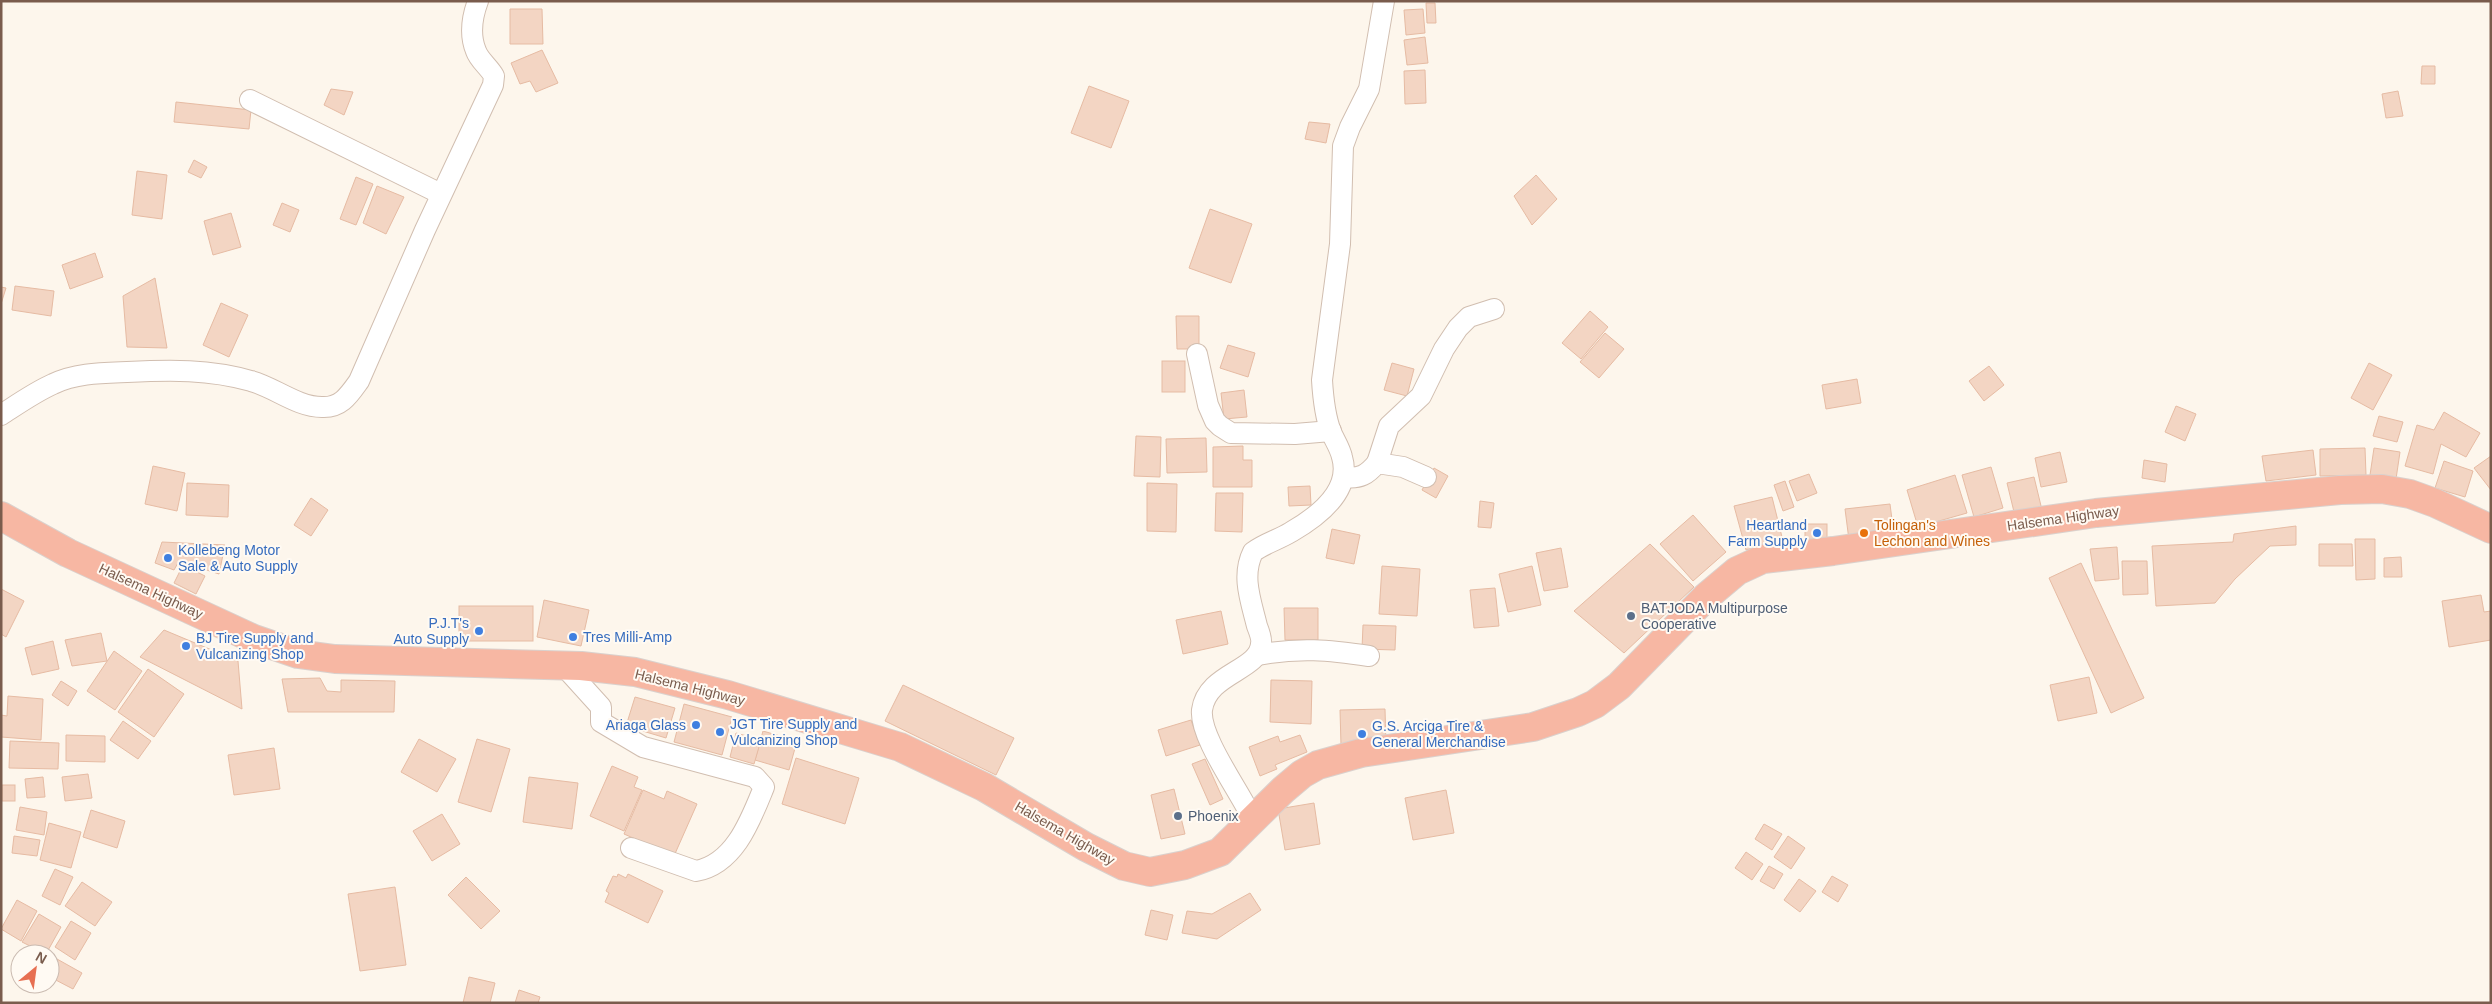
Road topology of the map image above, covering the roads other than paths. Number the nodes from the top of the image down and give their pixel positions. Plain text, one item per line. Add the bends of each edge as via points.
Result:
1 (478, 1) edge
2 (1384, 1) edge
3 (250, 100) dead end
4 (441, 194) junction
5 (1494, 309) dead end
6 (1197, 354) dead end
7 (1, 416) edge
8 (1330, 431) junction
9 (1377, 463) junction
10 (1426, 477) dead end
11 (1344, 478) junction
12 (1, 516) edge
13 (2491, 529) edge
14 (1258, 655) junction
15 (1369, 656) dead end
16 (563, 665) junction
17 (1253, 820) junction
18 (631, 848) dead end

1 - 4 street via 471,32 476,52 494,76 493,85
2 - 8 street via 1369,89 1343,146 1340,244 1322,380
3 - 4 street
4 - 7 street via 360,381 346,399 334,407 320,408 219,372 182,369 86,374 54,383
5 - 9 street via 1469,317 1458,328 1421,396 1389,426
6 - 8 street via 1208,405 1220,426 1231,432 1295,434
8 - 11 street via 1342,454 1346,470
9 - 10 street via 1403,467
9 - 11 street via 1364,476
11 - 14 street via 1338,492 1320,512 1290,533 1262,546 1249,561 1246,570 1248,590 1262,644
12 - 16 highway, Halsema Highway via 68,552 254,640 298,654 336,659
13 - 17 highway, Halsema Highway via 2417,496 2382,489 2340,490 2096,513 1833,552 1763,558 1724,580 1619,686 1594,704 1533,726 1339,757 1302,774
14 - 15 street via 1322,649
14 - 17 street via 1247,665 1222,678 1212,688 1202,708 1212,747
16 - 17 highway, Halsema Highway via 635,672 728,695 900,747 984,787 1086,847 1124,866 1150,872 1171,869 1220,852
16 - 18 street via 601,707 601,722 621,735 643,747 678,758 755,777 764,787 737,843 707,869 696,871

